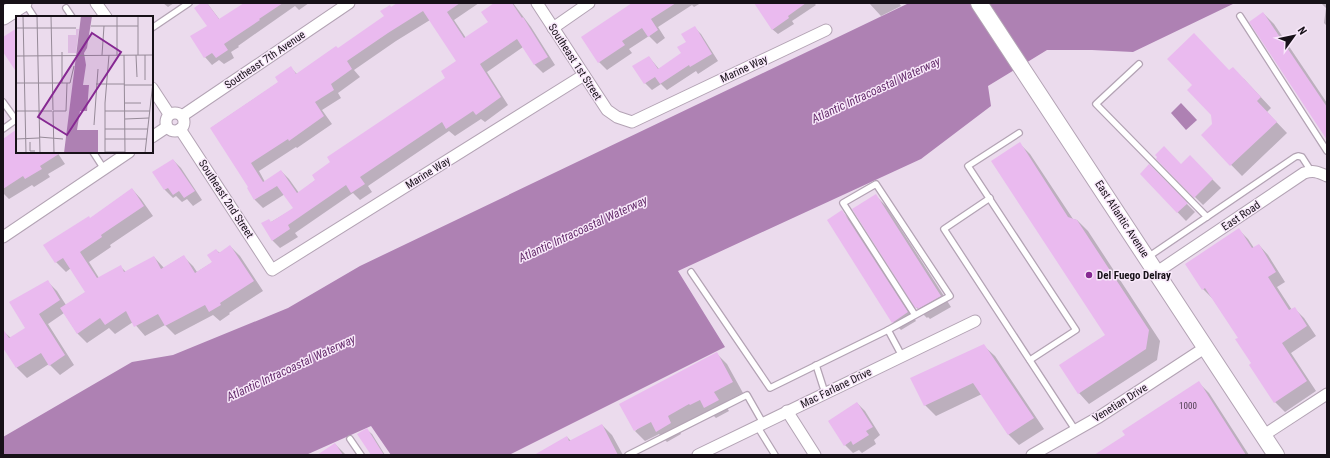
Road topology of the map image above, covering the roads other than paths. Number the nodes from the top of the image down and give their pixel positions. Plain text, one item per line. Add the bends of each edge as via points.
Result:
1 (24, 3) edge
2 (96, 3) edge
3 (189, 3) edge
4 (348, 3) edge
5 (537, 3) edge
6 (589, 3) edge
7 (979, 3) edge
8 (66, 8) dead end
9 (6, 12) edge
10 (33, 16) edge
11 (71, 16) edge
12 (105, 16) edge
13 (1240, 16) dead end
14 (153, 27) edge
15 (553, 28) junction
16 (826, 30) dead end
17 (1139, 64) dead end
18 (584, 75) junction
19 (153, 89) edge
20 (3, 102) edge
21 (170, 114) junction
22 (182, 116) junction
23 (617, 118) joint
24 (16, 120) edge
25 (167, 127) junction
26 (3, 129) edge
27 (180, 129) junction
28 (1019, 133) dead end
29 (153, 136) edge
30 (1327, 151) edge
31 (94, 153) edge
32 (128, 153) edge
33 (104, 169) junction
34 (1311, 171) junction
35 (1327, 176) edge
36 (990, 198) junction
37 (1207, 217) junction
38 (3, 237) edge
39 (1147, 257) junction
40 (272, 270) joint
41 (691, 272) dead end
42 (1157, 272) junction
43 (915, 315) junction
44 (975, 321) dead end
45 (888, 330) junction
46 (1206, 347) junction
47 (902, 356) junction
48 (1030, 360) junction
49 (816, 365) junction
50 (825, 393) junction
51 (1327, 394) edge
52 (787, 411) junction
53 (760, 424) junction
54 (1076, 431) junction
55 (1264, 435) junction
56 (350, 439) dead end
57 (361, 455) edge
58 (628, 455) edge
59 (698, 455) edge
60 (775, 455) edge
61 (815, 455) edge
62 (1032, 455) edge
63 (1276, 455) edge

1 - 9 main road
1 - 10 lane
2 - 12 street
3 - 14 lane
4 - 22 street, Southeast 7th Avenue
5 - 15 street, Southeast 1st Street
6 - 15 street
7 - 39 main road, East Atlantic Avenue
8 - 11 lane
13 - 30 lane
15 - 18 street, Southeast 1st Street
16 - 23 street, Marine Way via 632,122
17 - 37 lane via 1096,104
18 - 23 street, Southeast 1st Street via 607,110
18 - 40 street, Marine Way
19 - 21 street
20 - 24 lane
21 - 22 street via 178,113
21 - 25 street via 166,122
22 - 27 street via 184,122
24 - 26 lane
25 - 27 street via 175,131
25 - 29 street
27 - 40 street, Southeast 2nd Street
28 - 36 lane via 968,166
31 - 33 lane
32 - 33 street
33 - 38 street
34 - 35 street via 1318,171
34 - 37 lane via 1302,158 1295,157
34 - 42 street, East Road via 1304,173
36 - 48 lane via 944,229
36 - 48 lane via 1076,330
37 - 39 lane
39 - 42 main road, East Atlantic Avenue
41 - 49 lane via 770,388
42 - 46 main road, East Atlantic Avenue
43 - 43 lane via 950,296 876,184 843,203
43 - 45 lane
44 - 47 street, Mac Farlane Drive
45 - 47 lane
45 - 49 lane
46 - 54 street, Venetian Drive
46 - 55 main road, East Atlantic Avenue
47 - 50 street, Mac Farlane Drive
48 - 54 lane
49 - 50 lane
50 - 52 street, Mac Farlane Drive
51 - 55 street
52 - 53 street, Mac Farlane Drive
52 - 61 street
53 - 58 lane via 747,395
53 - 59 street, Mac Farlane Drive
53 - 60 lane
54 - 62 street, Venetian Drive
55 - 63 main road, East Atlantic Avenue
56 - 57 lane

